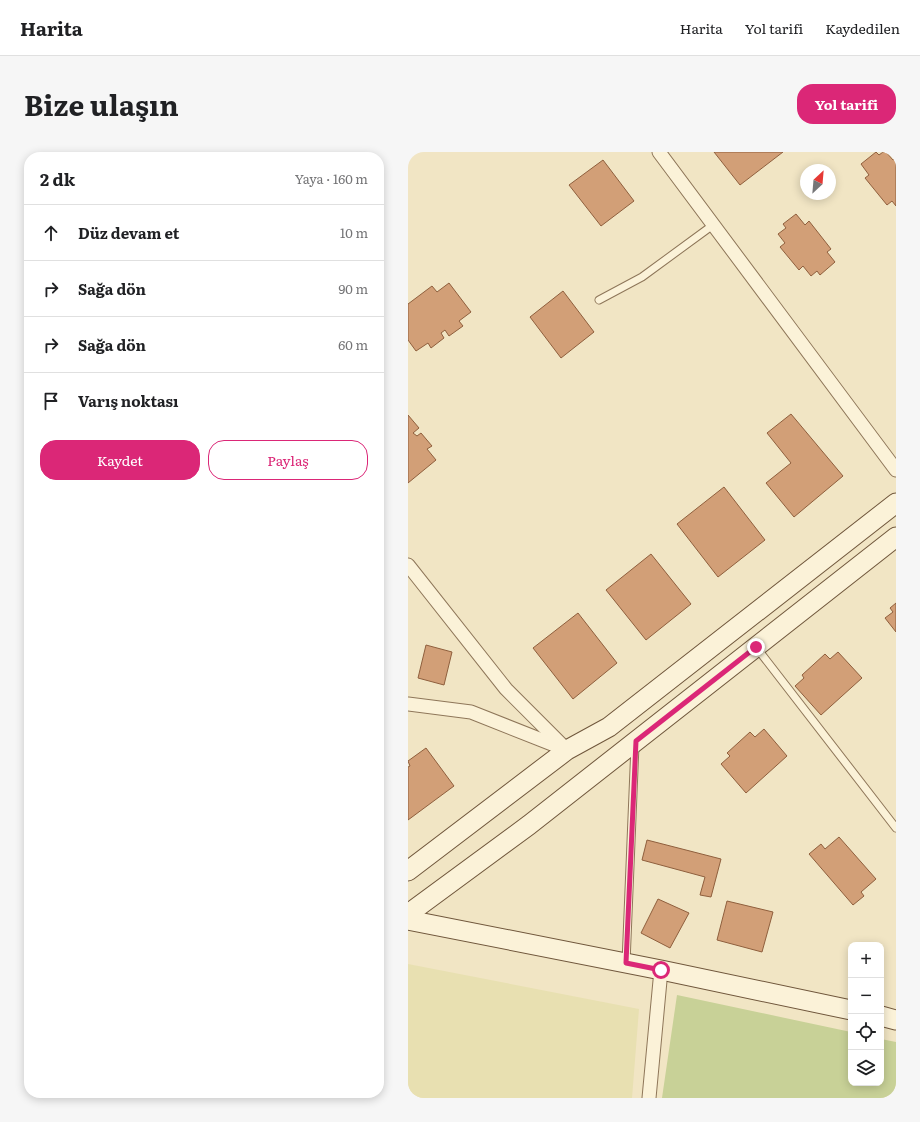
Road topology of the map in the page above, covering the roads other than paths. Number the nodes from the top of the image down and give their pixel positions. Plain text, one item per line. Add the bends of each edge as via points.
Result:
1 (659, 152) edge
2 (713, 225) junction
3 (600, 300) dead end
4 (896, 470) edge
5 (896, 503) edge
6 (896, 537) edge
7 (408, 565) edge
8 (756, 647) junction
9 (408, 704) edge
10 (636, 741) junction
11 (567, 750) junction
12 (896, 828) edge
13 (408, 871) edge
14 (408, 914) edge
15 (408, 920) edge
16 (626, 963) junction
17 (661, 970) junction
18 (848, 1009) edge
19 (884, 1017) edge
20 (896, 1020) edge
21 (649, 1098) edge

1 - 2 street
2 - 3 lane via 642,277
2 - 4 street
5 - 11 main road via 608,727
6 - 8 main road
7 - 11 street via 506,690
8 - 10 main road
8 - 12 lane
9 - 11 street via 471,712
10 - 14 main road
10 - 16 lane
11 - 13 main road
15 - 16 main road
16 - 17 main road
17 - 18 main road
17 - 21 street
19 - 20 main road

